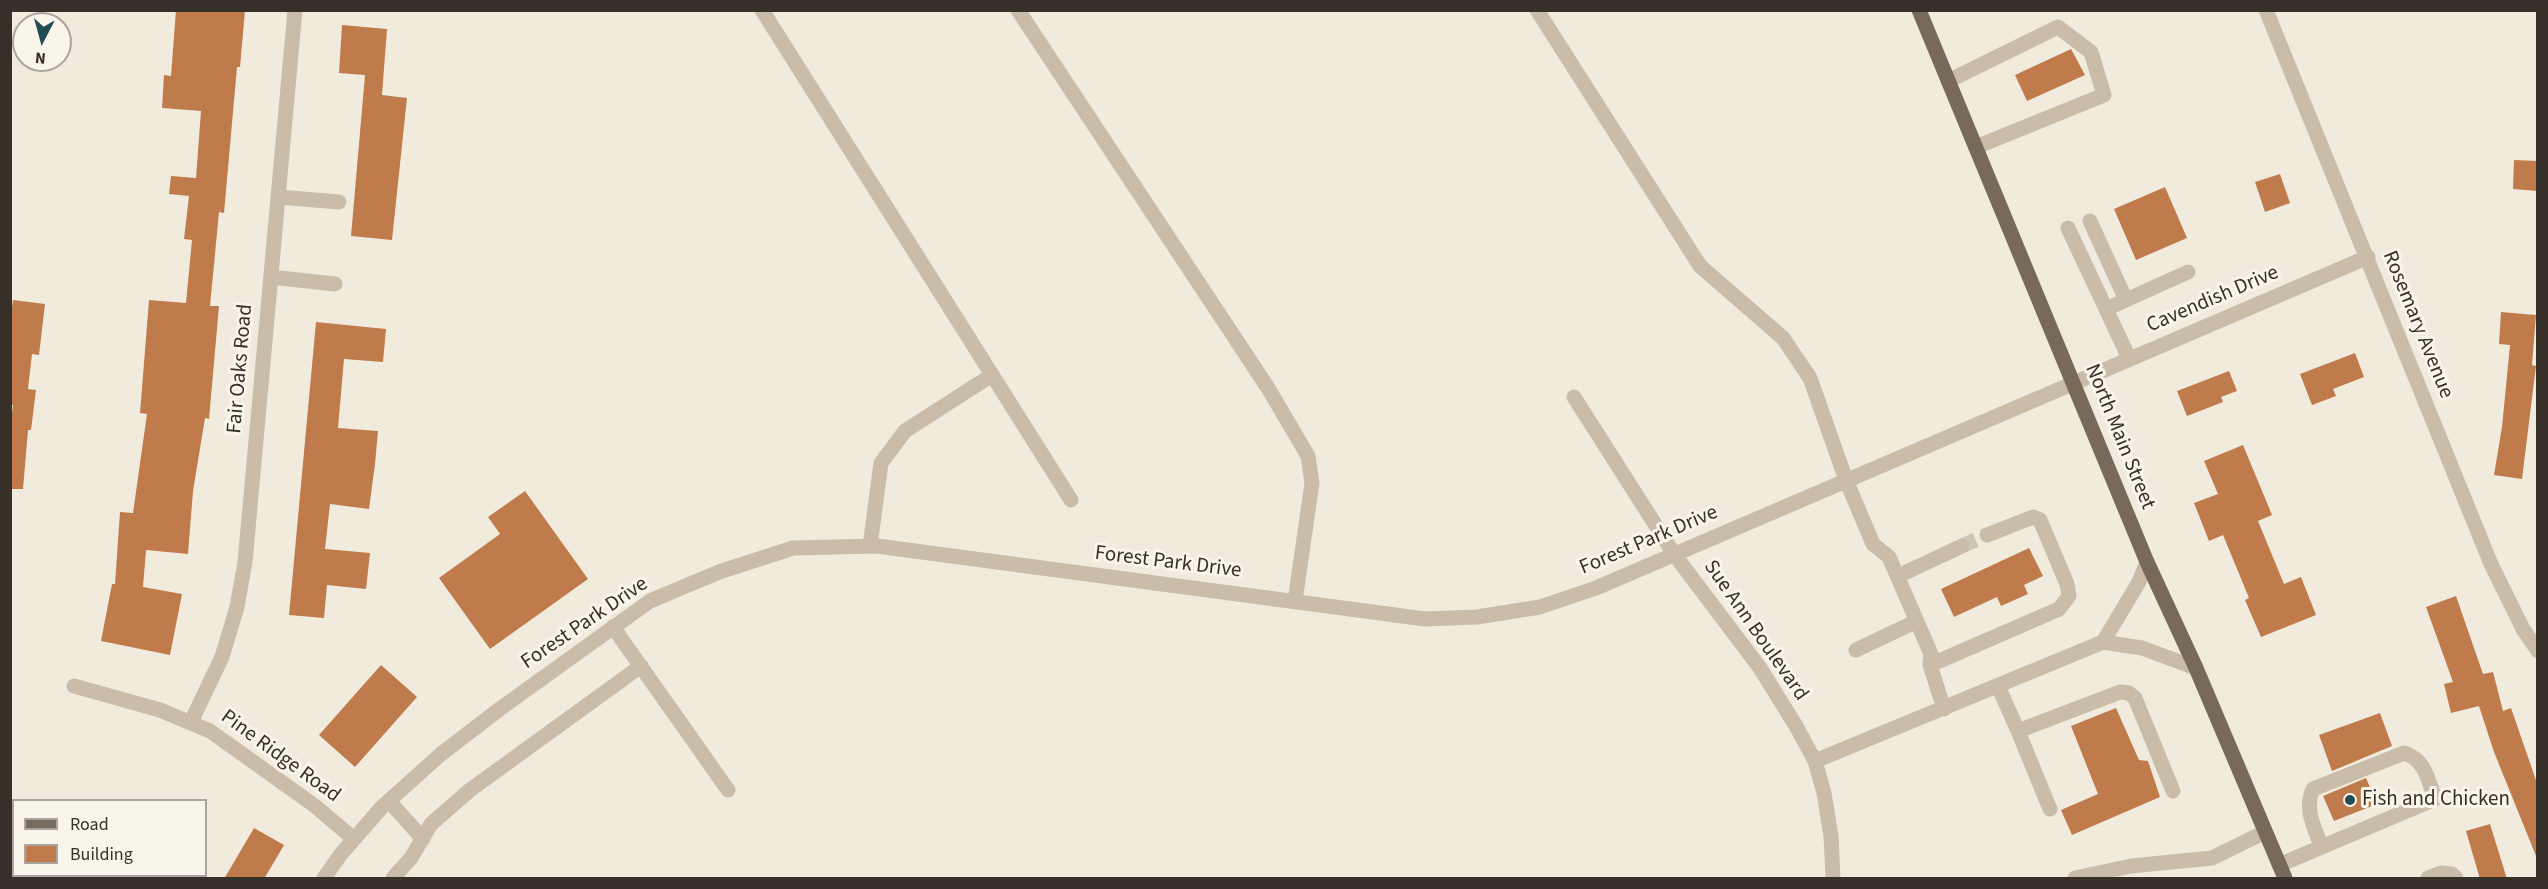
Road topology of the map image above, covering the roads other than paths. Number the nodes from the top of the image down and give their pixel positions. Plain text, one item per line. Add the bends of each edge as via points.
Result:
1 (295, 10) edge
2 (762, 10) edge
3 (1018, 10) edge
4 (1537, 10) edge
5 (1919, 10) edge
6 (2266, 10) edge
7 (1948, 81) junction
8 (1976, 147) junction
9 (278, 198) junction
10 (339, 202) dead end
11 (2090, 221) dead end
12 (2068, 228) dead end
13 (2368, 257) junction
14 (2188, 272) dead end
15 (270, 278) junction
16 (335, 284) dead end
17 (2126, 300) junction
18 (2106, 309) junction
19 (2129, 358) junction
20 (992, 375) junction
21 (2074, 382) junction
22 (1574, 397) dead end
23 (1846, 480) junction
24 (1071, 500) dead end
25 (1987, 535) tunnel mouth
26 (870, 546) junction
27 (1962, 546) tunnel mouth
28 (1674, 554) junction
29 (2147, 562) junction
30 (1898, 576) junction
31 (1295, 601) junction
32 (1917, 621) junction
33 (613, 627) junction
34 (2103, 642) junction
35 (1856, 650) dead end
36 (2538, 651) edge
37 (1930, 665) junction
38 (641, 666) junction
39 (2196, 668) junction
40 (74, 686) dead end
41 (1998, 686) junction
42 (1944, 709) junction
43 (191, 722) junction
44 (2018, 731) junction
45 (1815, 761) junction
46 (728, 790) dead end
47 (2174, 791) dead end
48 (389, 801) junction
49 (2050, 809) dead end
50 (2265, 832) junction
51 (354, 839) junction
52 (423, 839) junction
53 (2321, 846) junction
54 (2157, 871) edge
55 (2282, 872) edge
56 (324, 879) edge
57 (393, 879) edge
58 (1833, 879) edge
59 (2075, 879) edge
60 (2428, 879) edge
61 (2456, 879) edge

1 - 9 street, Fair Oaks Road
2 - 20 street
3 - 31 street via 1268,388 1308,456 1312,483
4 - 23 street via 1700,266 1783,338 1810,378
5 - 7 main road, North Main Street
6 - 13 street, Rosemary Avenue
7 - 8 main road, North Main Street
7 - 8 street via 2058,27 2091,52 2104,95
8 - 21 main road, North Main Street
9 - 10 street
9 - 15 street, Fair Oaks Road
11 - 17 street
12 - 18 street
13 - 19 street, Cavendish Drive
13 - 36 street, Rosemary Avenue via 2492,564
14 - 17 street
15 - 16 street
15 - 43 street, Fair Oaks Road via 245,562 237,607 222,657
17 - 18 street
18 - 19 street
19 - 21 street, Cavendish Drive
20 - 24 street
20 - 26 street via 905,431 881,463
21 - 23 street, Forest Park Drive
21 - 29 main road, North Main Street
22 - 28 street, Sue Ann Boulevard
23 - 28 street, Forest Park Drive
23 - 30 street via 1872,544 1889,557
25 - 37 street via 2033,517 2040,520 2069,596 2059,609
26 - 31 street, Forest Park Drive
26 - 33 street, Forest Park Drive via 792,548 719,572 650,601
27 - 30 street
28 - 31 street, Forest Park Drive via 1540,607 1477,617 1425,619
28 - 45 street, Sue Ann Boulevard via 1760,669
29 - 34 street
29 - 39 main road, North Main Street
30 - 32 street
32 - 35 street
32 - 37 street via 1931,654
33 - 38 street
33 - 48 street, Forest Park Drive via 458,741
34 - 39 street via 2142,648
34 - 41 street
37 - 42 street
38 - 46 street
38 - 52 street via 470,790 431,824
39 - 50 main road, North Main Street
40 - 43 street, Pine Ridge Road
41 - 42 street
41 - 44 street
42 - 45 street
43 - 51 street, Pine Ridge Road via 233,745
44 - 47 street via 2120,692 2129,693 2135,698
44 - 49 street
45 - 58 street, Sue Ann Boulevard via 1831,836
48 - 51 street, Forest Park Drive
48 - 52 street
50 - 54 street via 2212,858
50 - 55 main road, North Main Street
51 - 56 street, Forest Park Drive
52 - 57 street
53 - 53 street via 2435,799 2424,767 2414,756 2404,753 2313,789 2309,811
53 - 55 street
54 - 59 street via 2131,866
60 - 61 street via 2441,873 2452,874

